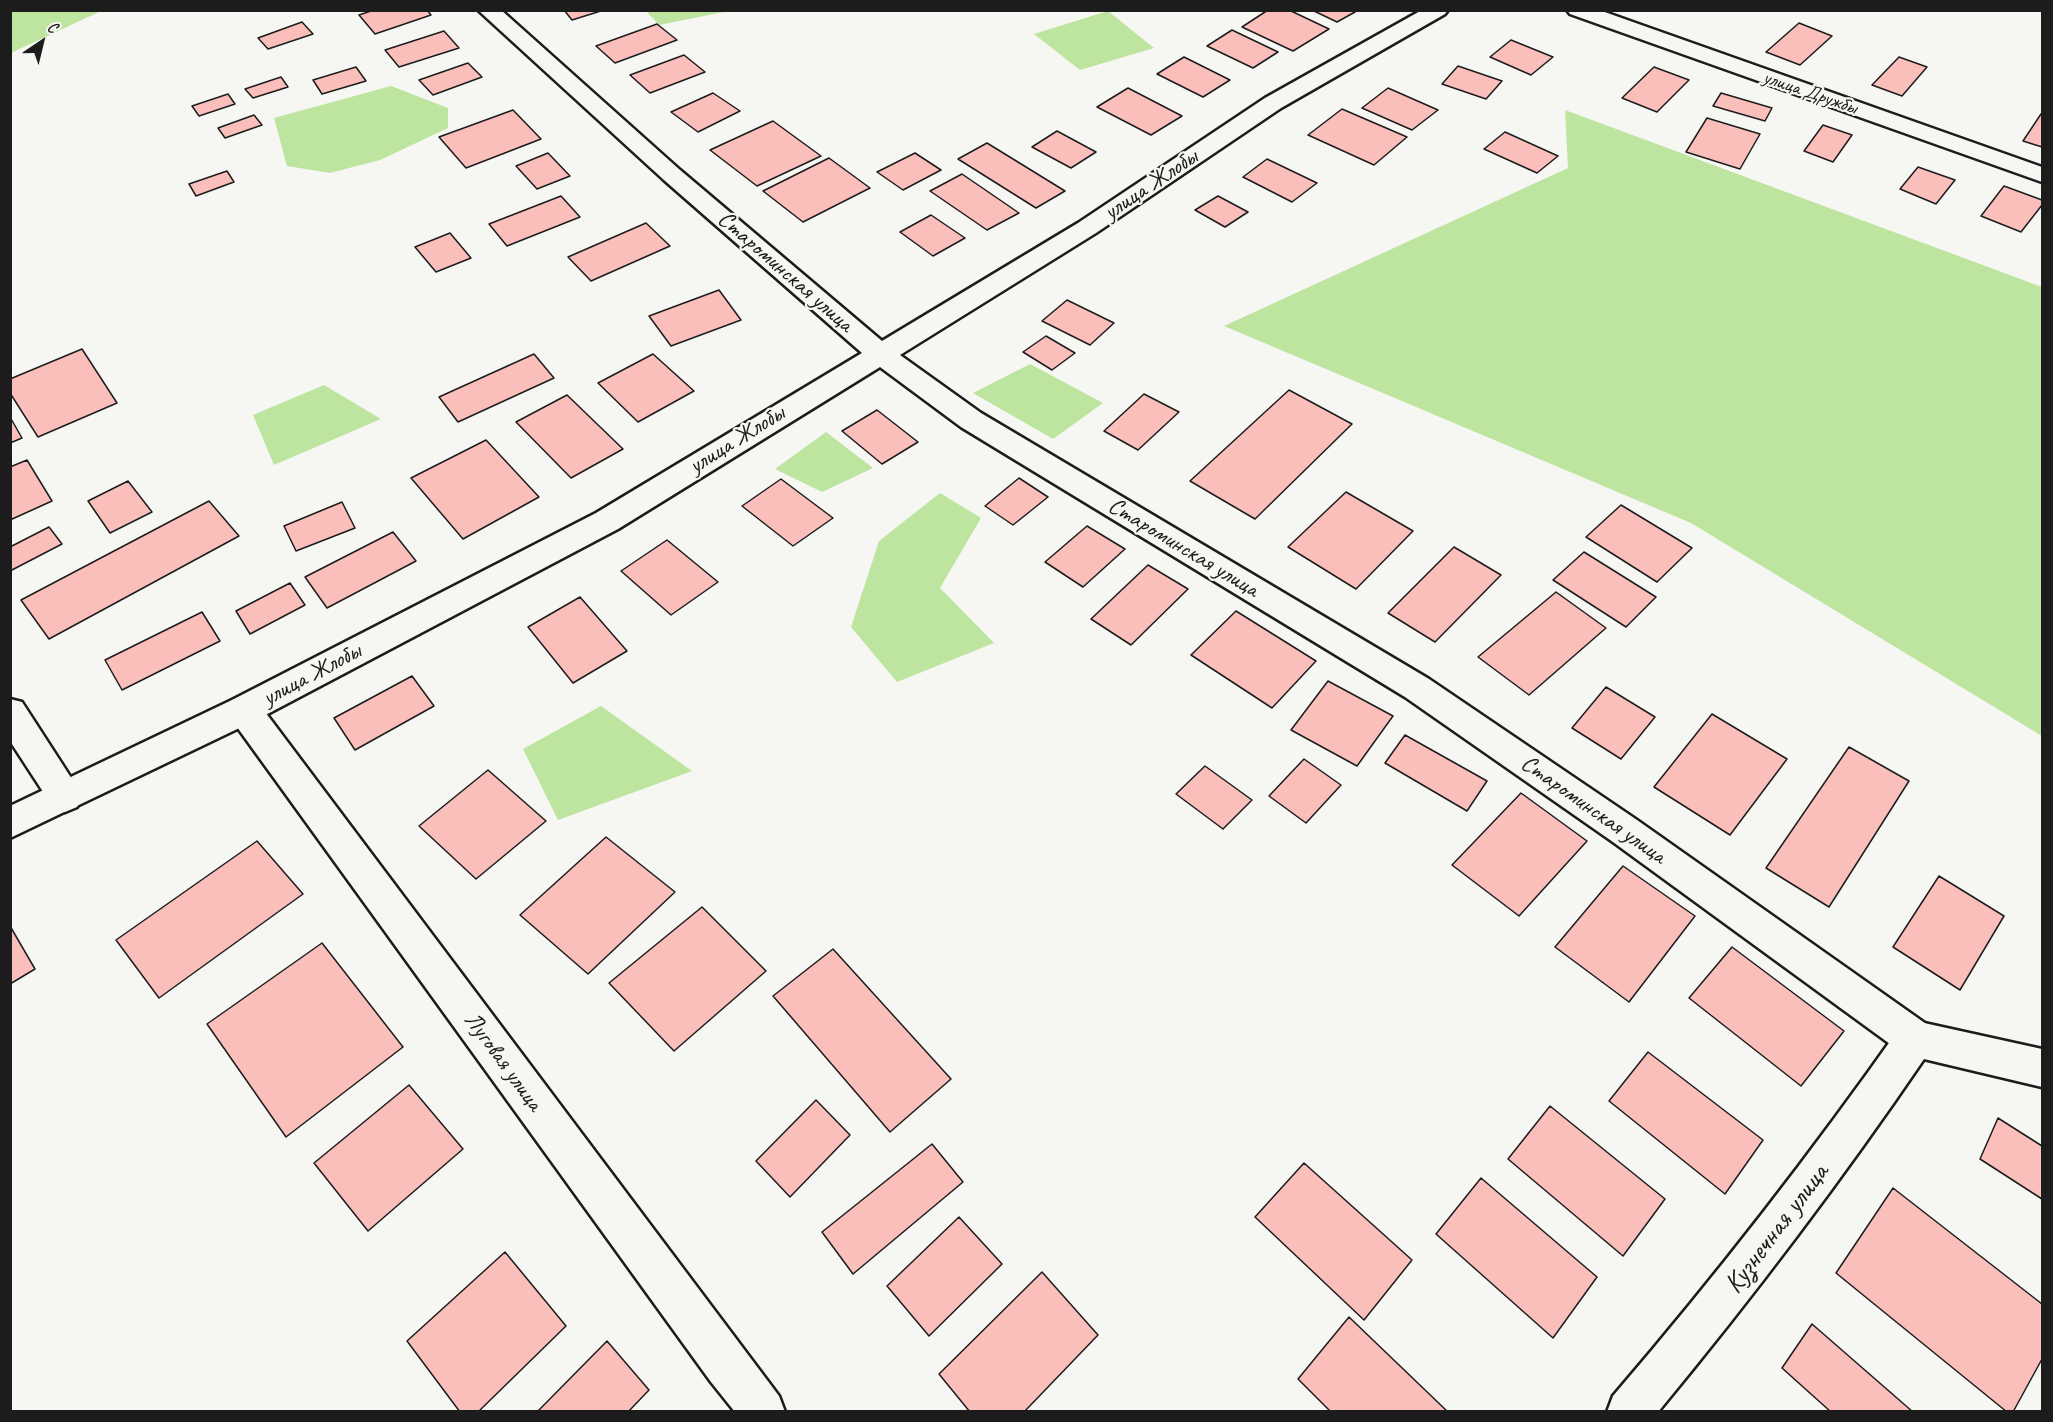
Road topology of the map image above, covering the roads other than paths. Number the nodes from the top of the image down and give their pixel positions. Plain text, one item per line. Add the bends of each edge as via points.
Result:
1 (489, 10) edge
2 (1438, 10) edge
3 (1577, 10) edge
4 (2043, 175) edge
5 (879, 352) junction
6 (244, 710) junction
7 (10, 712) edge
8 (65, 797) junction
9 (10, 823) edge
10 (1915, 1039) junction
11 (2043, 1068) edge
12 (764, 1412) edge
13 (1629, 1412) edge

1 - 5 street, Староминская улица via 672,175
2 - 5 street, улица Жлобы via 1273,103 1087,228
3 - 4 street, улица Дружбы
5 - 6 street, улица Жлобы via 606,521
5 - 10 street, Староминская улица via 971,420 1417,688
6 - 8 street, улица Жлобы
6 - 12 street, Луговая улица
7 - 8 street
8 - 9 street, улица Жлобы
10 - 11 street
10 - 13 street, Кузнечная улица via 1863,1116 1717,1307

